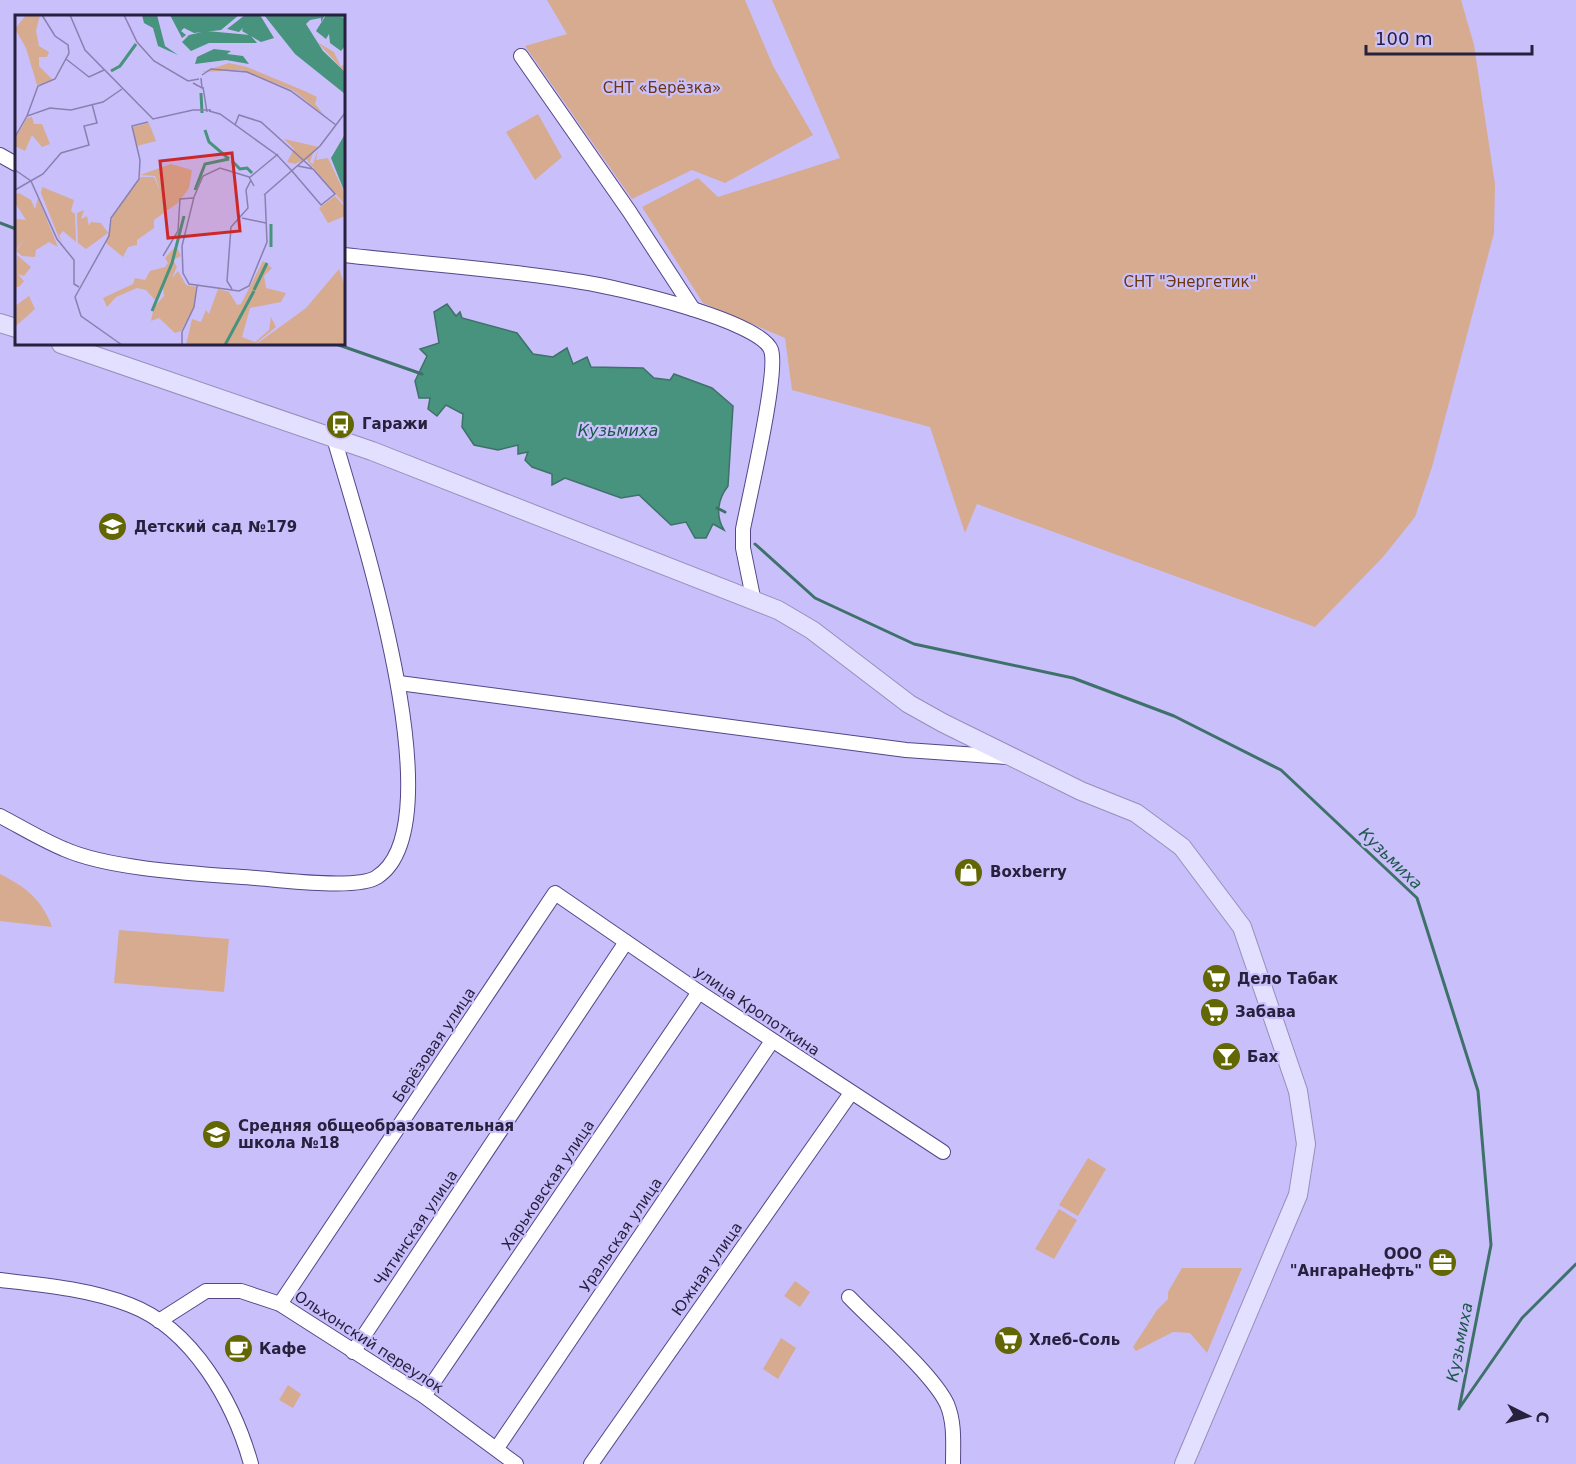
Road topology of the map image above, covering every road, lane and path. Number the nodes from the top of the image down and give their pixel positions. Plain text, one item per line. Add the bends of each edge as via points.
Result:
1 (521, 56) dead end
2 (0, 155) edge
3 (15, 164) edge
4 (345, 255) edge
5 (693, 309) junction
6 (0, 323) edge
7 (15, 328) edge
8 (64, 345) edge
9 (334, 438) junction
10 (754, 602) junction
11 (399, 683) junction
12 (1008, 757) junction
13 (0, 816) edge
14 (555, 893) joint
15 (626, 942) junction
16 (699, 992) junction
17 (772, 1041) junction
18 (851, 1093) junction
19 (943, 1152) dead end
20 (0, 1280) edge
21 (849, 1298) dead end
22 (280, 1304) junction
23 (159, 1321) junction
24 (353, 1353) junction
25 (424, 1396) junction
26 (497, 1448) junction
27 (251, 1464) edge
28 (516, 1464) edge
29 (591, 1464) edge
30 (953, 1464) edge
31 (1184, 1464) edge

1 - 5 street
2 - 3 street
4 - 5 street via 582,282
5 - 10 street via 755,334 772,351 769,393 744,529 743,548
6 - 7 main road
8 - 9 main road
9 - 10 main road
9 - 11 street
10 - 12 main road via 778,610 812,630 909,704
11 - 12 street via 918,751
11 - 13 street via 409,781 406,817 398,848 386,871 375,879 306,882 99,860 65,850
12 - 31 main road via 1137,813 1182,847 1242,927 1298,1090 1306,1144 1298,1195
14 - 15 street, улица Кропоткина
14 - 22 street, Берёзовая улица
15 - 16 street, улица Кропоткина
15 - 24 street, Читинская улица
16 - 17 street, улица Кропоткина
16 - 25 street, Харьковская улица
17 - 18 street, улица Кропоткина
17 - 26 street, Уральская улица
18 - 19 street, улица Кропоткина
18 - 29 street, Южная улица
20 - 23 street via 101,1295 133,1306
21 - 30 street via 941,1396 953,1426
22 - 23 street, Ольхонский переулок via 241,1291 206,1292
22 - 24 street, Ольхонский переулок
23 - 27 street via 183,1342 207,1372 231,1410
24 - 25 street, Ольхонский переулок
25 - 26 street, Ольхонский переулок
26 - 28 street, Ольхонский переулок

